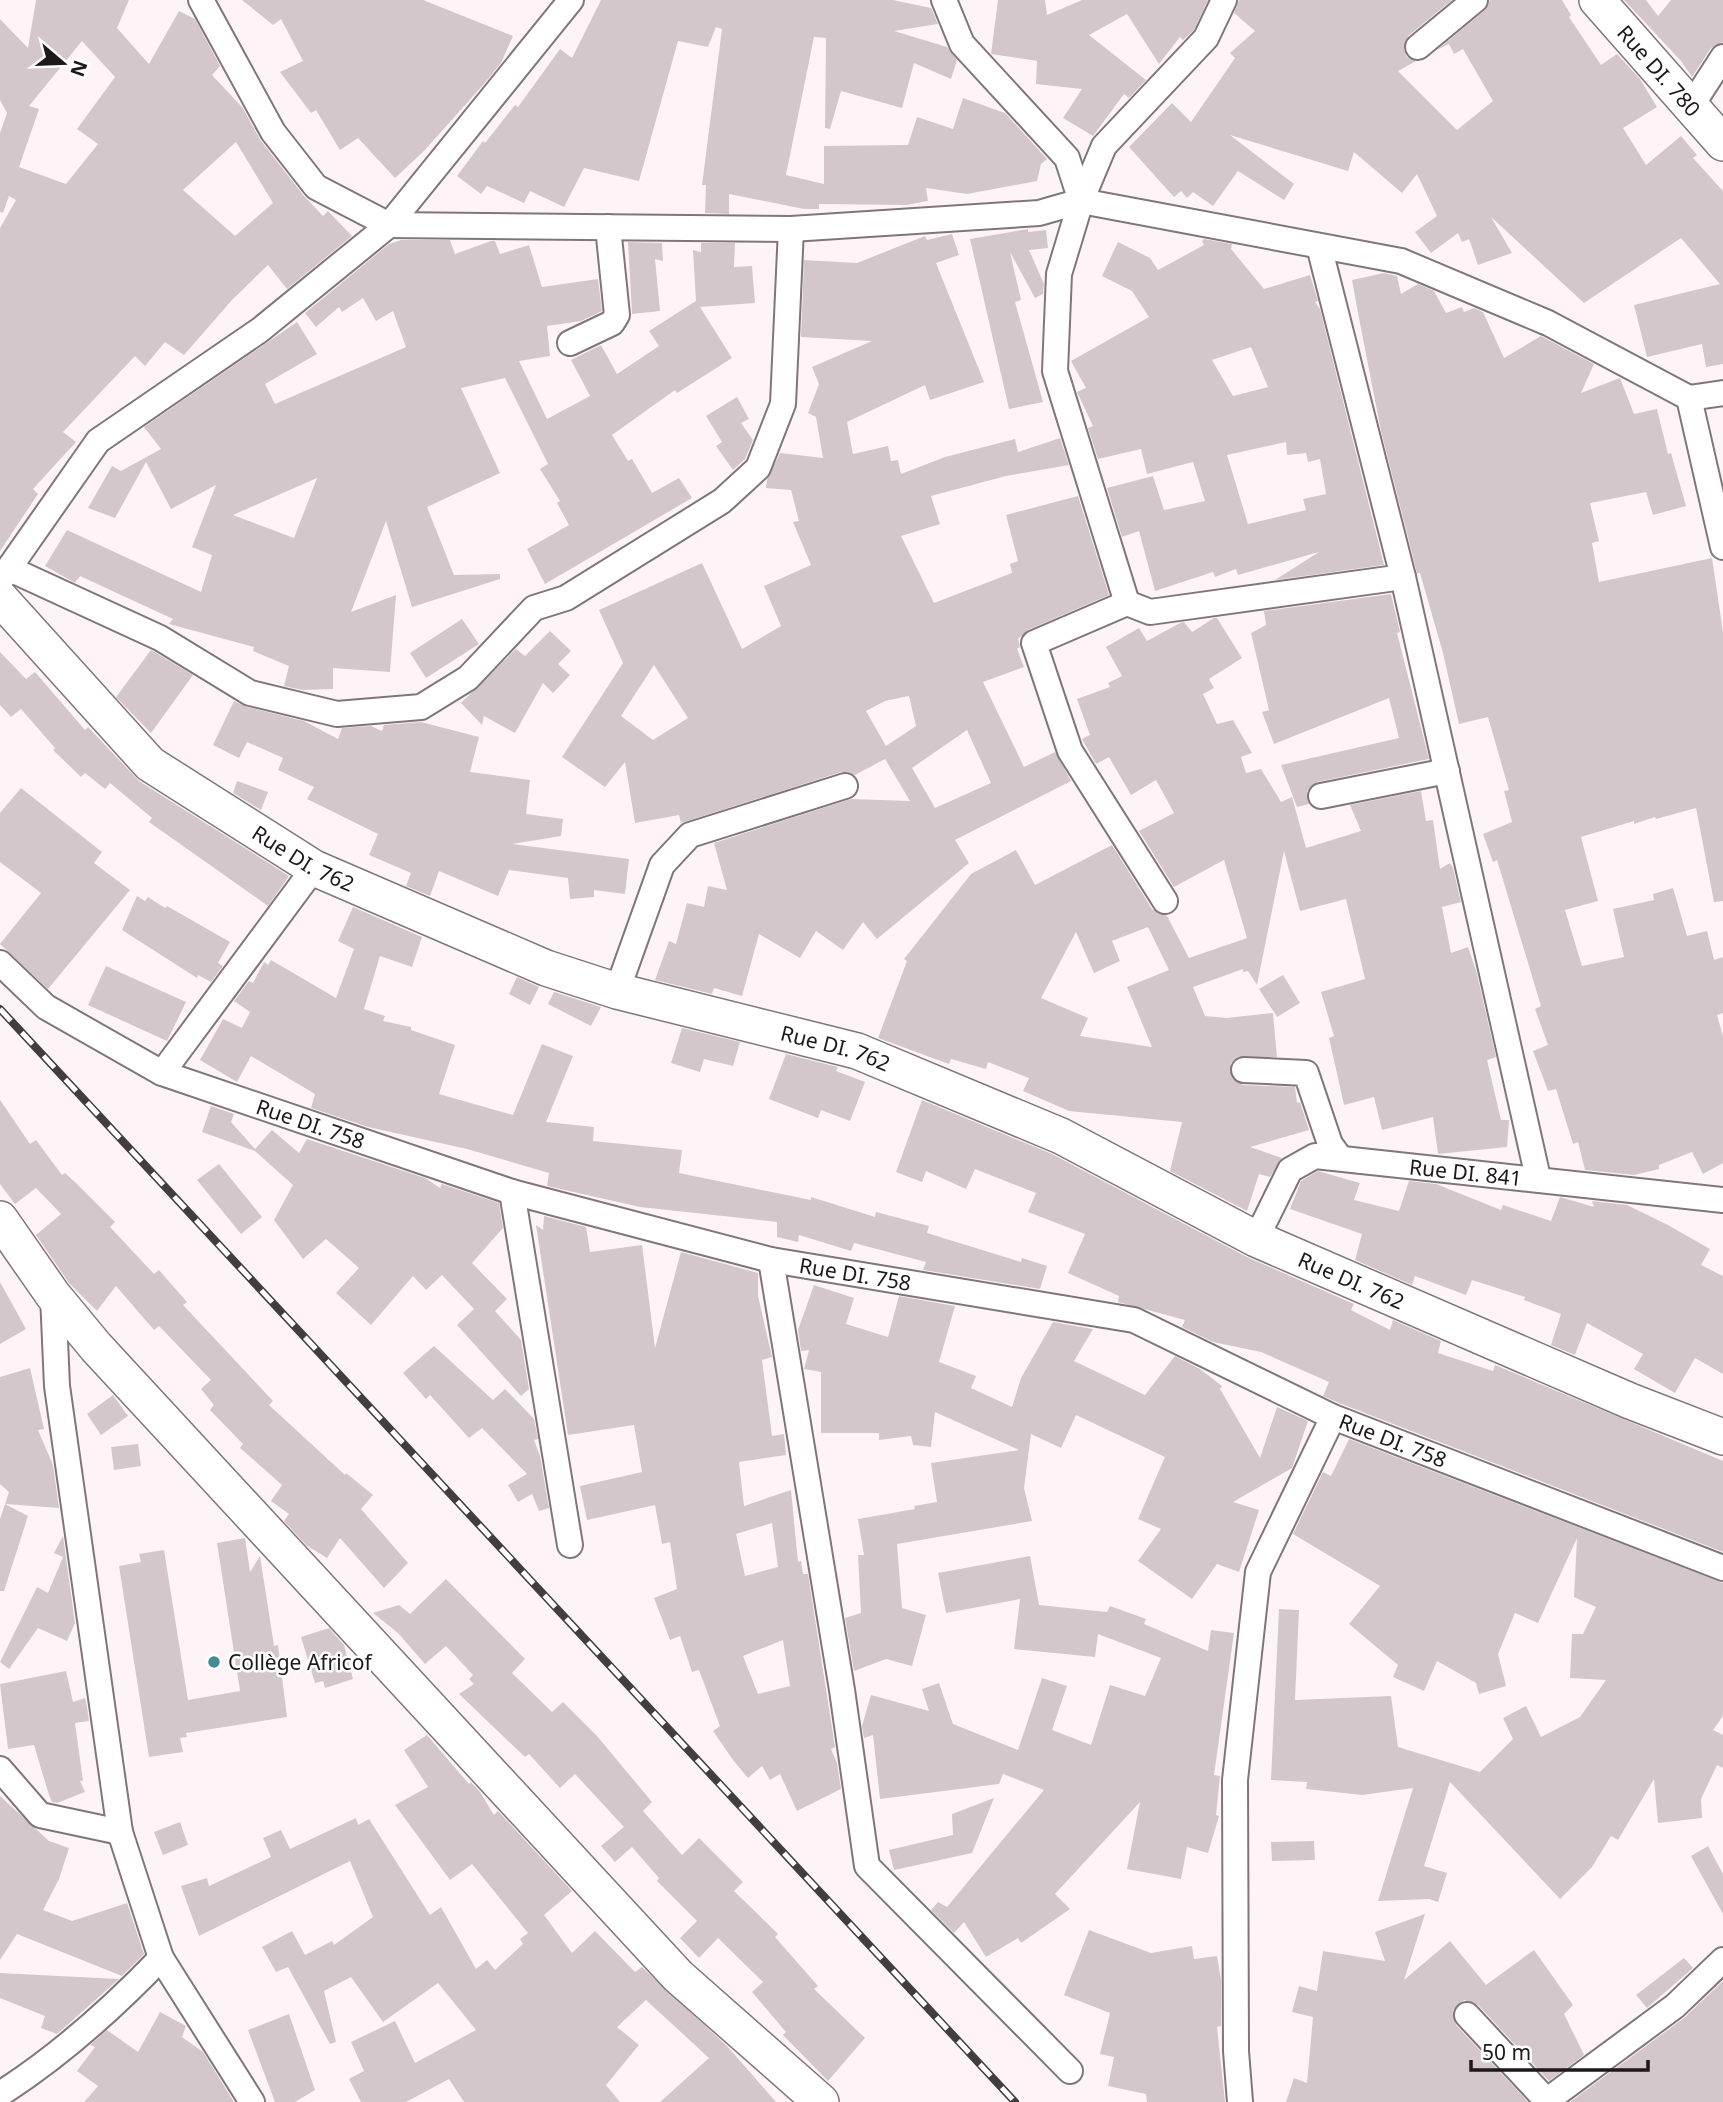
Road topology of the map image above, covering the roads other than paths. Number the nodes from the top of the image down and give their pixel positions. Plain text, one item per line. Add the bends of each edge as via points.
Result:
1 (201, 0) edge
2 (571, 0) edge
3 (944, 0) edge
4 (1224, 0) edge
5 (1475, 0) edge
6 (1597, 0) edge
7 (1418, 47) dead end
8 (1723, 57) edge
9 (1690, 108) junction
10 (1723, 143) edge
11 (1082, 201) junction
12 (389, 225) junction
13 (608, 227) junction
14 (791, 229) junction
15 (1319, 246) junction
16 (570, 343) dead end
17 (1723, 393) edge
18 (1689, 398) junction
19 (1723, 547) edge
20 (1404, 577) junction
21 (3, 583) edge
22 (1127, 603) junction
23 (1447, 771) junction
24 (845, 786) dead end
25 (1321, 796) dead end
26 (314, 868) junction
27 (1165, 901) dead end
28 (0, 963) edge
29 (617, 991) junction
30 (1244, 1070) dead end
31 (162, 1073) junction
32 (1340, 1158) junction
33 (1538, 1178) junction
34 (512, 1192) junction
35 (1723, 1200) edge
36 (0, 1219) edge
37 (1256, 1239) junction
38 (771, 1260) junction
39 (53, 1295) junction
40 (1333, 1417) junction
41 (1723, 1437) edge
42 (570, 1545) dead end
43 (1723, 1568) edge
44 (0, 1769) edge
45 (120, 1832) junction
46 (161, 1958) junction
47 (1723, 1960) edge
48 (1467, 2015) dead end
49 (1070, 2071) dead end
50 (0, 2094) edge
51 (1546, 2101) edge
52 (252, 2102) edge
53 (821, 2102) edge
54 (1240, 2102) edge

1 - 12 street via 274,132 316,187
2 - 12 street
3 - 11 street via 962,44 1067,158
4 - 11 street via 1206,38 1104,146
5 - 7 street
6 - 9 street, Rue DI. 780
8 - 9 street
9 - 10 street, Rue DI. 780
11 - 14 street via 1039,214
11 - 15 street
11 - 22 street via 1059,274 1055,371
12 - 13 street
12 - 21 street via 260,330 97,441
13 - 14 street
13 - 16 street via 617,315 612,323
14 - 21 street via 783,404 758,468 722,501 566,598 534,608 468,678 421,707 337,714 250,694 160,638
15 - 18 street via 1401,261 1548,323
15 - 20 street
17 - 18 street
18 - 19 street
20 - 22 street via 1150,612
20 - 23 street
21 - 26 street, Rue DI. 762 via 150,764
22 - 27 street via 1034,643 1070,751
23 - 25 street
23 - 33 street
24 - 29 street via 691,835 662,865
26 - 29 street, Rue DI. 762 via 546,968
26 - 31 street
28 - 31 street, Rue DI. 758 via 46,1007
29 - 37 street, Rue DI. 762 via 856,1052 1060,1136
30 - 32 street via 1306,1073 1330,1144
31 - 34 street, Rue DI. 758
32 - 33 street, Rue DI. 841
32 - 37 street, Rue DI. 841 via 1315,1156 1290,1170
33 - 35 street, Rue DI. 841
34 - 38 street, Rue DI. 758
34 - 42 street
36 - 39 street
37 - 41 street, Rue DI. 762
38 - 40 street, Rue DI. 758 via 1134,1320
38 - 49 street via 867,1866
39 - 45 street via 57,1386
39 - 53 street via 678,1976
40 - 43 street, Rue DI. 758
40 - 54 street via 1258,1573 1235,1780
44 - 45 street via 40,1815
45 - 46 street
46 - 50 street via 134,1986
46 - 52 street
47 - 51 street via 1675,2006
48 - 51 street

